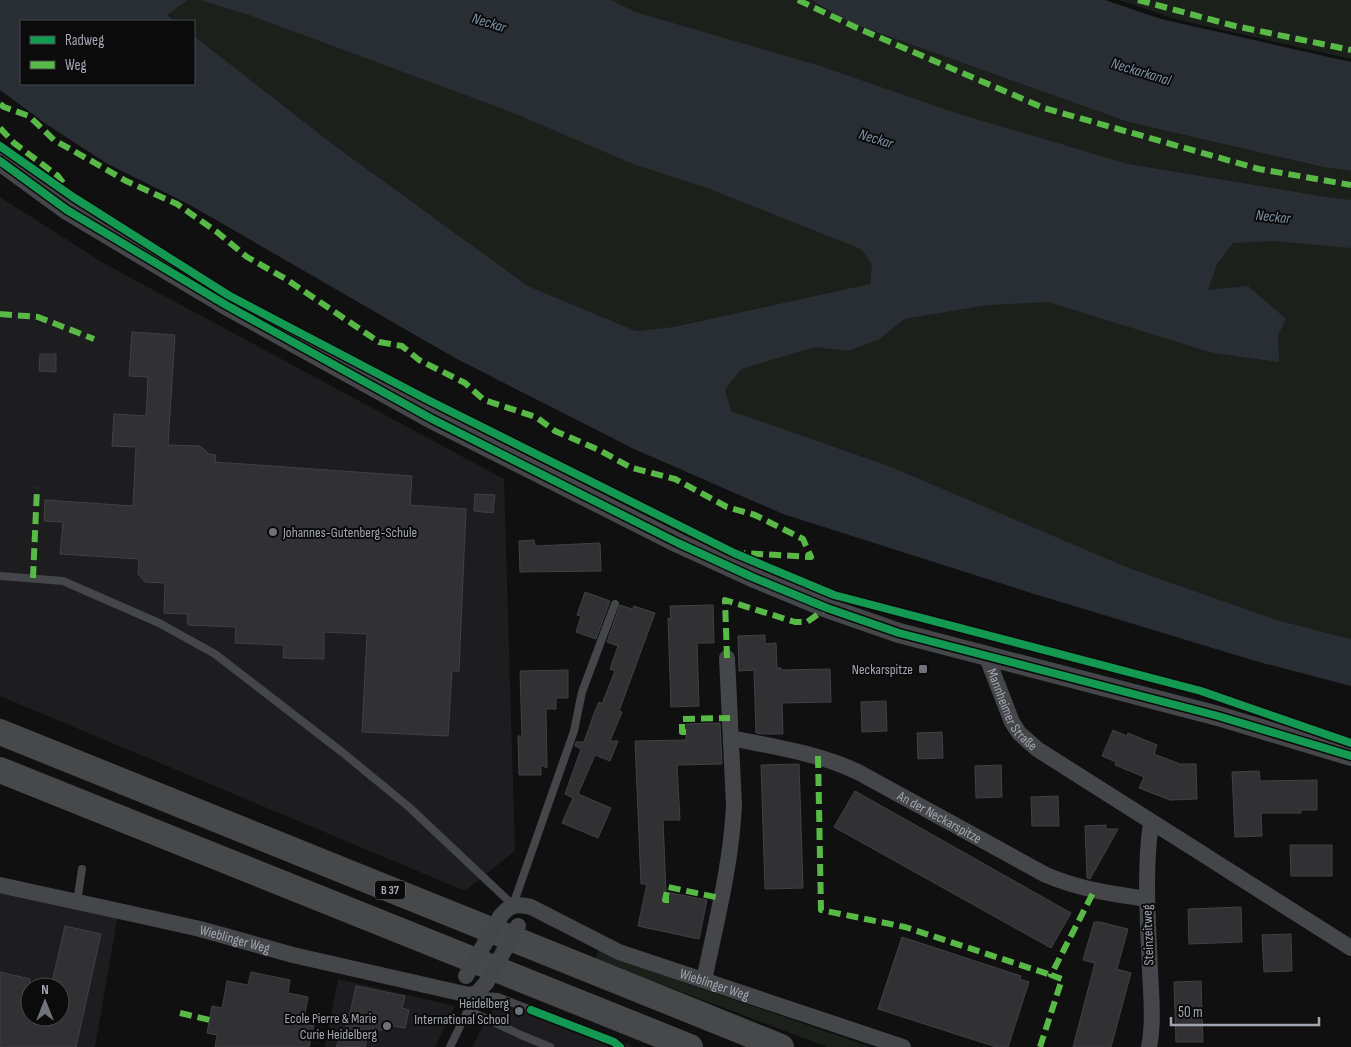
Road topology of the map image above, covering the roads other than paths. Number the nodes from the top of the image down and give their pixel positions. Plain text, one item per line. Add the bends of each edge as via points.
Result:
1 (0, 161) edge
2 (0, 576) edge
3 (615, 604) dead end
4 (986, 655) junction
5 (727, 658) dead end
6 (0, 732) edge
7 (731, 738) junction
8 (1351, 756) edge
9 (0, 770) edge
10 (1151, 822) junction
11 (82, 869) dead end
12 (0, 886) edge
13 (1147, 899) junction
14 (77, 902) junction
15 (513, 905) junction
16 (531, 906) junction
17 (1351, 948) edge
18 (704, 980) junction
19 (468, 1002) junction
20 (531, 1010) dead end
21 (450, 1047) edge
22 (550, 1047) edge
23 (690, 1047) edge
24 (781, 1047) edge
25 (903, 1047) edge
26 (1149, 1047) edge

1 - 4 street, Mannheimer Straße via 67,210 226,305 432,418 678,543 827,608 899,633
2 - 15 lane via 63,581 159,622 215,654 409,807
3 - 15 lane via 582,692 574,731
4 - 8 street via 1218,716
4 - 10 street, Mannheimer Straße via 1019,733 1036,749
5 - 7 street
6 - 24 highway, B 37
7 - 13 street, An der Neckarspitze via 837,762 1067,884
7 - 18 street via 733,826
9 - 23 highway, B 37
10 - 13 street, Steinzeitweg via 1147,850
10 - 17 street, Mannheimer Straße
11 - 14 lane
12 - 14 street, Wieblinger Weg
13 - 26 street, Steinzeitweg via 1151,997
14 - 19 street, Wieblinger Weg via 181,924
15 - 16 street, Wieblinger Weg
15 - 19 street, bridge via 500,917 466,976
16 - 18 street, Wieblinger Weg via 619,952
16 - 19 street, bridge via 486,983
18 - 25 street, Wieblinger Weg
19 - 20 lane via 498,997
19 - 21 lane
19 - 22 lane

